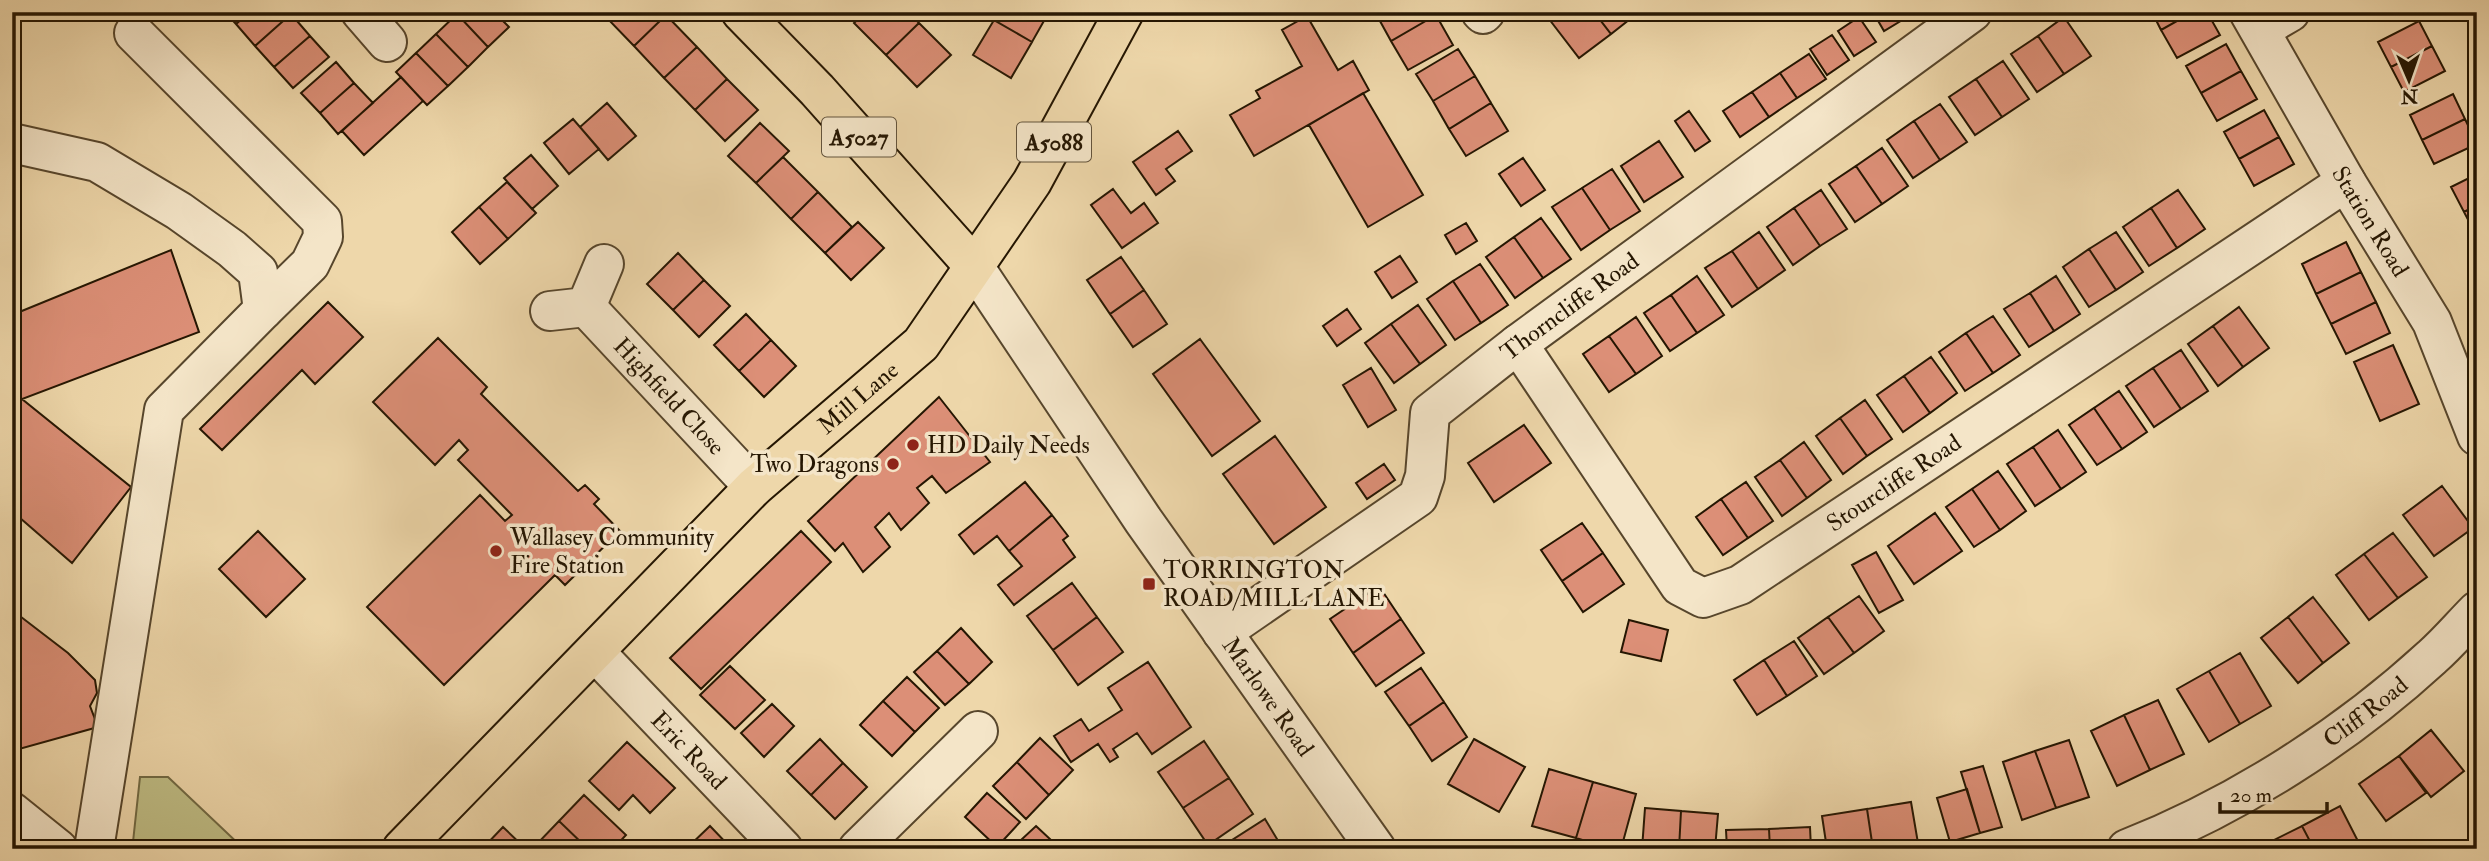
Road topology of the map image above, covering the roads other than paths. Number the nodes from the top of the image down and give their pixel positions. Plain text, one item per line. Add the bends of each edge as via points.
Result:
1 (741, 12) edge
2 (1124, 12) edge
3 (1972, 12) edge
4 (362, 13) edge
5 (2267, 18) edge
6 (134, 33) dead end
7 (387, 42) dead end
8 (12, 142) edge
9 (2346, 182) junction
10 (604, 264) dead end
11 (973, 265) junction
12 (263, 310) junction
13 (1518, 344) junction
14 (2477, 436) edge
15 (754, 487) junction
16 (2477, 611) edge
17 (1222, 632) junction
18 (595, 652) junction
19 (978, 731) dead end
20 (12, 812) edge
21 (58, 849) edge
22 (94, 849) edge
23 (402, 849) edge
24 (783, 849) edge
25 (858, 849) edge
26 (1376, 849) edge
27 (2127, 849) edge

1 - 11 main road, A5027
2 - 11 main road, Mill Lane / A5088 via 1032,182
3 - 13 street, Thorncliffe Road
4 - 7 street
5 - 9 street, Station Road
6 - 12 street via 322,221 323,237 310,264
8 - 12 street via 97,162 179,211 258,272
9 - 13 street, Stourcliffe Road via 1740,585 1703,598 1680,586
9 - 14 street, Station Road via 2432,322
10 - 15 street, Highfield Close via 568,309
11 - 15 main road, Mill Lane / A5088 via 921,344
11 - 17 street, Marlowe Road
12 - 22 street via 164,410
13 - 17 street, Thorncliffe Road via 1430,413 1425,476 1418,497
15 - 18 main road, Mill Lane / A5088
16 - 27 street, Cliff Road via 2432,657 2335,736 2245,793
17 - 26 street, Marlowe Road
18 - 23 main road, Mill Lane / A5088
18 - 24 street, Eric Road
19 - 25 street
20 - 21 street

